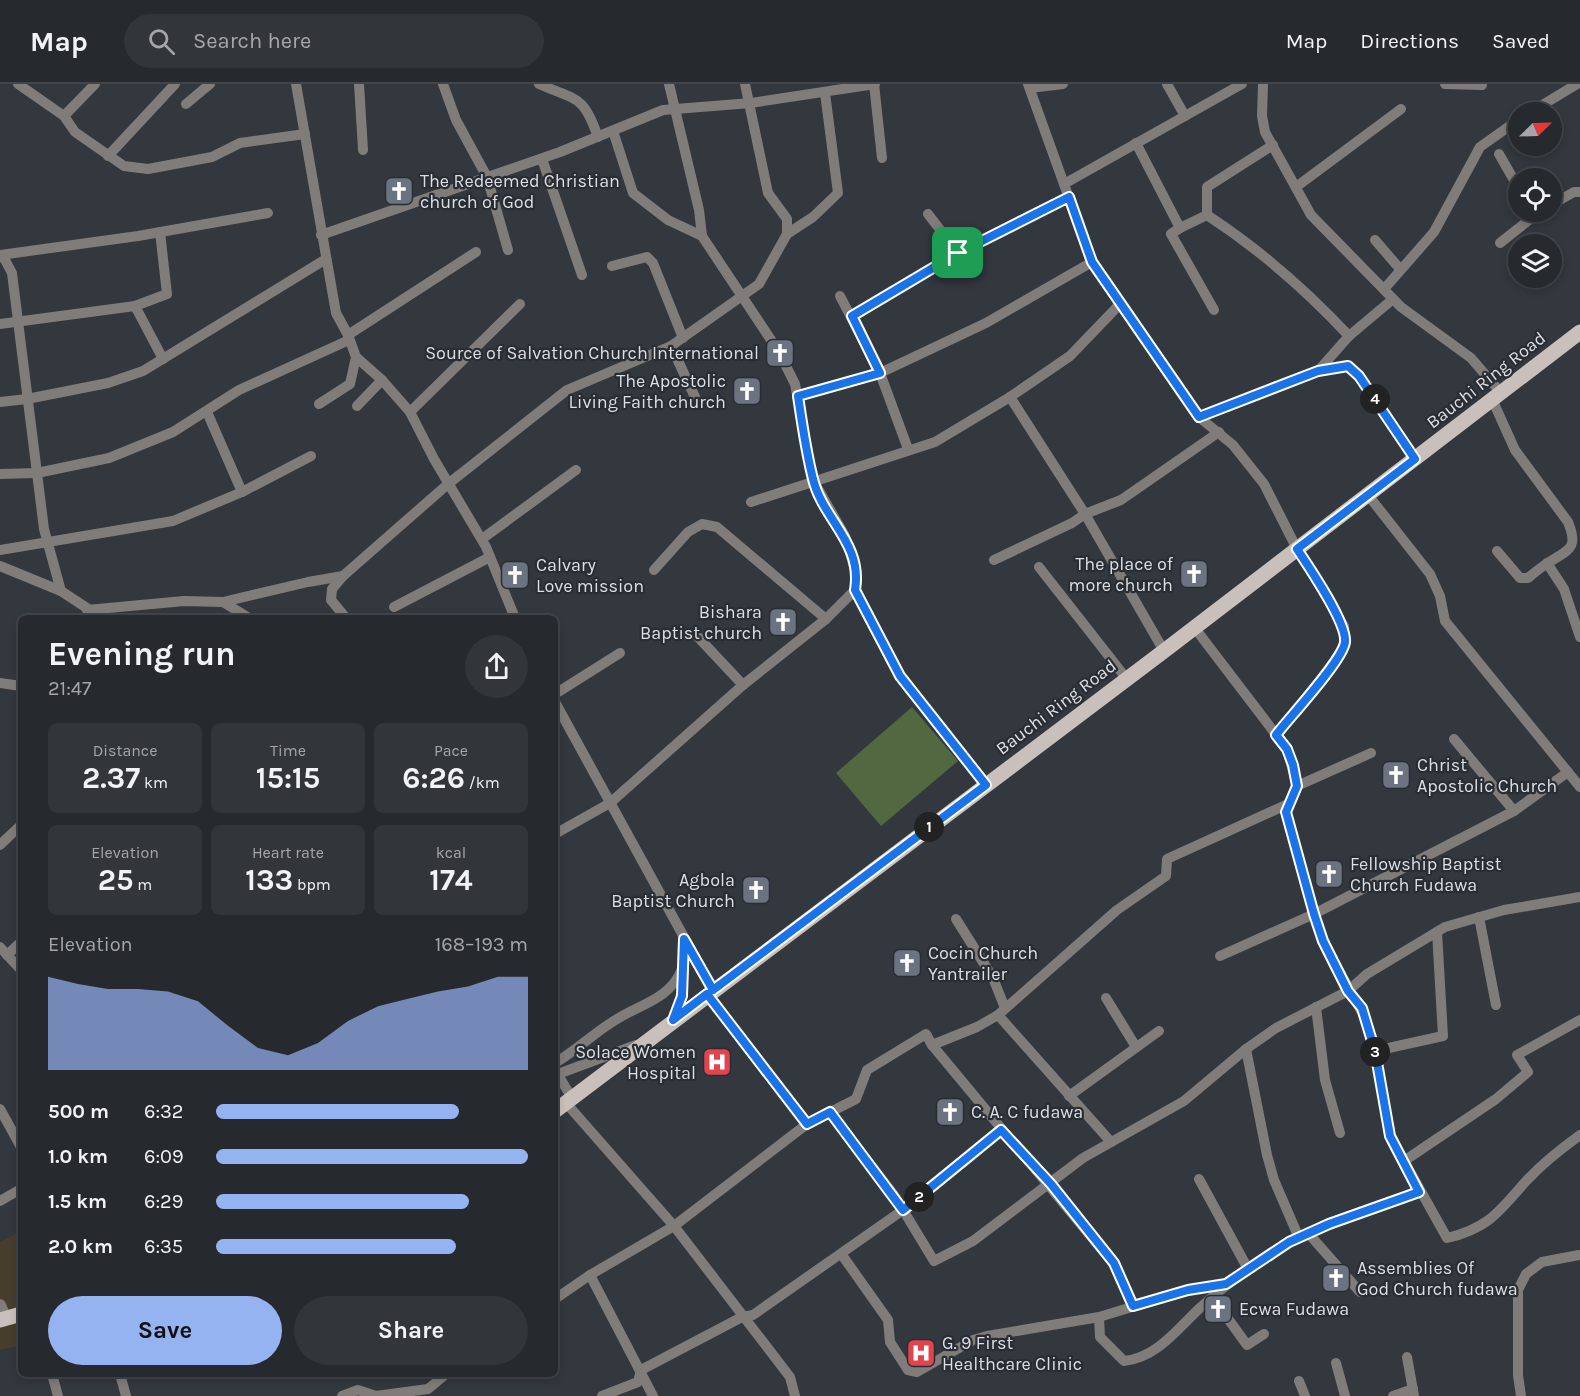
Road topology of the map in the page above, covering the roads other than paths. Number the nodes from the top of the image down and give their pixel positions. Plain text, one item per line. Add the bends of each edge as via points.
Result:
1 (18, 84) edge
2 (95, 84) edge
3 (175, 84) edge
4 (210, 84) edge
5 (296, 84) edge
6 (359, 84) edge
7 (443, 84) edge
8 (539, 84) edge
9 (669, 84) edge
10 (745, 84) edge
11 (875, 84) edge
12 (1063, 84) edge
13 (1167, 84) edge
14 (1242, 84) edge
15 (1263, 84) edge
16 (1445, 84) edge
17 (1577, 84) edge
18 (1482, 85) edge
19 (1029, 86) edge
20 (842, 87) edge
21 (825, 93) junction
22 (751, 102) junction
23 (1547, 102) edge
24 (186, 104) dead end
25 (676, 108) junction
26 (1401, 109) dead end
27 (64, 116) junction
28 (1185, 116) junction
29 (1508, 127) edge
30 (613, 131) junction
31 (305, 134) junction
32 (598, 137) junction
33 (1136, 143) junction
34 (1273, 145) junction
35 (363, 150) dead end
36 (1499, 154) dead end
37 (108, 156) junction
38 (882, 158) dead end
39 (542, 159) junction
40 (1508, 170) edge
41 (486, 177) junction
42 (1064, 184) junction
43 (1296, 187) junction
44 (1580, 192) edge
45 (1069, 197) junction
46 (1562, 199) edge
47 (268, 213) dead end
48 (928, 214) dead end
49 (1207, 215) junction
50 (1524, 222) edge
51 (1180, 228) junction
52 (160, 232) junction
53 (788, 234) junction
54 (321, 235) junction
55 (702, 236) junction
56 (1375, 240) dead end
57 (1500, 243) dead end
58 (508, 250) dead end
59 (476, 252) dead end
60 (958, 253) junction
61 (0, 256) edge
62 (326, 259) junction
63 (1092, 262) junction
64 (612, 266) dead end
65 (1400, 269) junction
66 (582, 275) dead end
67 (1385, 288) junction
68 (743, 296) junction
69 (840, 296) dead end
70 (1393, 299) junction
71 (520, 304) dead end
72 (1120, 304) junction
73 (135, 306) junction
74 (1214, 310) dead end
75 (852, 316) junction
76 (18, 322) junction
77 (0, 324) edge
78 (1580, 332) edge
79 (1349, 336) junction
80 (349, 337) junction
81 (683, 338) junction
82 (671, 346) junction
83 (356, 357) junction
84 (163, 359) junction
85 (1318, 371) junction
86 (880, 373) junction
87 (382, 380) junction
88 (798, 396) junction
89 (1496, 396) junction
90 (695, 397) dead end
91 (1010, 397) junction
92 (27, 399) junction
93 (0, 402) edge
94 (319, 404) dead end
95 (357, 406) dead end
96 (207, 412) junction
97 (410, 412) junction
98 (1199, 417) junction
99 (1219, 432) junction
100 (908, 449) junction
101 (311, 456) dead end
102 (1415, 459) junction
103 (576, 470) dead end
104 (37, 473) junction
105 (0, 474) edge
106 (813, 480) junction
107 (448, 483) junction
108 (242, 492) junction
109 (1368, 495) junction
110 (751, 502) dead end
111 (1085, 514) junction
112 (482, 539) junction
113 (48, 543) junction
114 (1297, 549) junction
115 (0, 550) edge
116 (1497, 551) dead end
117 (490, 557) junction
118 (994, 560) dead end
119 (1547, 563) junction
120 (0, 566) edge
121 (1039, 567) dead end
122 (654, 570) dead end
123 (343, 576) junction
124 (855, 590) junction
125 (61, 591) junction
126 (223, 602) junction
127 (394, 608) dead end
128 (86, 610) junction
129 (96, 615) edge
130 (244, 615) edge
131 (344, 615) edge
132 (514, 615) edge
133 (826, 619) junction
134 (1194, 627) junction
135 (698, 636) dead end
136 (1580, 637) edge
137 (1164, 651) junction
138 (620, 653) dead end
139 (1126, 678) junction
140 (0, 682) edge
141 (18, 685) edge
142 (743, 685) junction
143 (558, 692) edge
144 (558, 708) edge
145 (1276, 735) junction
146 (1454, 740) dead end
147 (1371, 753) dead end
148 (1568, 772) junction
149 (986, 785) junction
150 (1297, 786) junction
151 (1580, 787) edge
152 (610, 803) junction
153 (1288, 804) junction
154 (1514, 811) junction
155 (18, 828) edge
156 (558, 832) edge
157 (0, 845) edge
158 (1580, 897) edge
159 (1314, 914) junction
160 (1479, 917) junction
161 (956, 920) dead end
162 (1437, 932) junction
163 (684, 939) junction
164 (18, 944) edge
165 (4, 951) edge
166 (1220, 956) dead end
167 (18, 967) edge
168 (682, 969) junction
169 (1348, 991) junction
170 (710, 992) junction
171 (1106, 998) dead end
172 (1496, 1005) dead end
173 (1316, 1007) junction
174 (1001, 1012) junction
175 (673, 1020) junction
176 (1580, 1020) edge
177 (1159, 1031) dead end
178 (644, 1042) junction
179 (932, 1045) junction
180 (1136, 1047) junction
181 (1246, 1049) junction
182 (1375, 1051) junction
183 (558, 1061) edge
184 (558, 1071) edge
185 (558, 1080) edge
186 (1069, 1096) junction
187 (564, 1104) edge
188 (0, 1109) edge
189 (830, 1112) junction
190 (807, 1124) junction
191 (1001, 1130) junction
192 (1340, 1133) dead end
193 (1580, 1135) edge
194 (18, 1142) edge
195 (1111, 1142) junction
196 (1404, 1161) junction
197 (1199, 1179) dead end
198 (1051, 1184) junction
199 (18, 1191) edge
200 (1419, 1192) junction
201 (0, 1201) edge
202 (903, 1210) junction
203 (674, 1226) junction
204 (1304, 1236) junction
205 (1580, 1254) edge
206 (842, 1255) junction
207 (1248, 1269) junction
208 (590, 1275) junction
209 (1226, 1284) junction
210 (1360, 1292) dead end
211 (558, 1297) edge
212 (1213, 1298) junction
213 (1133, 1306) junction
214 (18, 1314) edge
215 (2, 1315) edge
216 (742, 1317) junction
217 (1099, 1317) junction
218 (1264, 1334) dead end
219 (1407, 1357) dead end
220 (1336, 1364) dead end
221 (641, 1370) junction
222 (53, 1377) edge
223 (121, 1377) edge
224 (442, 1377) edge
225 (1299, 1381) dead end
226 (1413, 1392) edge
227 (395, 1394) edge
228 (58, 1396) edge
229 (126, 1396) edge
230 (342, 1396) edge
231 (602, 1396) edge
232 (653, 1396) edge
233 (795, 1396) edge
234 (1305, 1396) edge
235 (1345, 1396) edge
236 (1393, 1396) edge
237 (1521, 1396) edge

1 - 27 street
2 - 27 street
3 - 37 street
4 - 24 street
5 - 31 street
6 - 35 street
7 - 41 street via 456,120
8 - 32 street via 573,96 589,111
9 - 25 street
10 - 22 street
11 - 20 street
11 - 38 street
12 - 19 street
13 - 28 street
14 - 28 street
15 - 34 street via 1262,116
16 - 18 street
17 - 23 street
19 - 42 street
20 - 21 street
21 - 22 street
21 - 53 street via 837,193 813,217
22 - 25 street
22 - 53 street via 768,193 787,219
25 - 30 street
25 - 55 street
26 - 43 street
27 - 37 street via 75,132
28 - 33 street
29 - 65 street via 1480,147 1434,232
30 - 32 street
30 - 55 street via 633,193 668,220
31 - 37 street via 240,143 212,157 148,169 124,166
31 - 54 street
32 - 39 street
33 - 42 street
33 - 51 street
34 - 43 street
34 - 49 street via 1207,187
36 - 40 street
39 - 41 street
39 - 66 street
41 - 54 street
41 - 58 street
42 - 45 street
43 - 67 street via 1311,215
44 - 46 street
45 - 60 street
45 - 63 street
47 - 52 street
48 - 60 street
49 - 51 street
49 - 79 street via 1237,235
50 - 57 street
51 - 74 street via 1171,234
52 - 61 street
52 - 73 street via 167,294
53 - 68 street via 759,284
54 - 62 street
55 - 68 street
56 - 65 street
59 - 80 street
60 - 75 street
61 - 76 street via 12,273
62 - 80 street via 336,313
62 - 84 street
63 - 72 street
63 - 86 street via 986,323
64 - 81 street via 647,257 653,263
65 - 67 street
67 - 70 street
68 - 81 street
68 - 88 street via 780,352
69 - 75 street
70 - 79 street
70 - 89 street via 1472,358
71 - 97 street
72 - 91 street via 1070,356
72 - 98 street
73 - 76 street
73 - 84 street
75 - 86 street
76 - 77 street
76 - 92 street
78 - 89 main road, Bauchi Ring Road
79 - 85 street
80 - 83 street
80 - 96 street via 238,390
81 - 82 street
82 - 90 street
82 - 107 street via 567,390
83 - 87 street
83 - 94 street via 350,384
84 - 92 street via 108,383
85 - 98 street
85 - 102 street via 1348,366 1359,376
86 - 88 street
86 - 100 street
87 - 95 street
87 - 97 street
88 - 106 street
89 - 102 main road, Bauchi Ring Road
89 - 119 street via 1515,450 1568,522 1573,535 1568,551
91 - 100 street via 935,442
91 - 111 street
92 - 93 street
92 - 104 street
96 - 104 street via 173,432 109,458
96 - 108 street
97 - 107 street
98 - 99 street
99 - 111 street via 1121,500
99 - 114 street via 1264,484
100 - 106 street
101 - 108 street
102 - 109 main road, Bauchi Ring Road
103 - 112 street
104 - 105 street
104 - 113 street
106 - 110 street
106 - 124 street via 845,536 857,577
107 - 112 street
107 - 123 street
108 - 113 street via 173,521
109 - 114 main road, Bauchi Ring Road
109 - 148 street via 1430,574 1445,621
111 - 118 street
111 - 137 street
112 - 117 street
113 - 115 street
113 - 125 street
114 - 134 main road, Bauchi Ring Road
114 - 145 street via 1344,626 1345,644
116 - 119 street via 1520,578 1528,578
117 - 127 street
117 - 132 street
119 - 136 street via 1564,589
120 - 125 street
121 - 139 street
122 - 133 street via 688,531 702,524 717,527
123 - 126 street
123 - 131 street via 332,589 331,600
124 - 133 street
124 - 149 street via 900,676
125 - 128 street
126 - 128 street via 184,601
126 - 130 street
128 - 129 street
133 - 142 street
134 - 137 main road, Bauchi Ring Road
134 - 145 street
135 - 142 street
137 - 139 main road, Bauchi Ring Road
138 - 143 street
139 - 149 main road, Bauchi Ring Road
140 - 141 street
142 - 152 street
144 - 152 street
145 - 150 street via 1287,749
146 - 154 street
147 - 150 street
148 - 151 street
148 - 154 street
149 - 170 main road, Bauchi Ring Road
150 - 153 street
152 - 156 street
152 - 163 street
153 - 159 street via 1286,812
153 - 174 street via 1167,859 1166,876 1117,910
154 - 159 street
155 - 157 street
158 - 160 street
159 - 166 street
159 - 169 street
160 - 162 street
160 - 172 street
161 - 174 street via 993,978
162 - 169 street via 1367,974
162 - 182 street via 1443,1036
163 - 168 street
163 - 170 street
164 - 165 street
165 - 167 street
168 - 175 street via 682,996
168 - 183 street via 667,991 648,1005 616,1019
169 - 173 street
169 - 182 street via 1362,1008
170 - 175 main road, Bauchi Ring Road
170 - 190 street
171 - 180 street
173 - 181 street
173 - 192 street via 1325,1080
174 - 179 street via 977,1027
174 - 186 street
175 - 178 main road, Bauchi Ring Road
176 - 196 street via 1517,1055 1528,1072 1496,1099
177 - 180 street
178 - 184 street
178 - 187 main road, Bauchi Ring Road
179 - 189 street via 926,1034 867,1071 856,1099
179 - 191 street
180 - 186 street
181 - 195 street via 1184,1101
181 - 204 street via 1274,1180
182 - 196 street via 1390,1136
185 - 187 street
186 - 195 street
187 - 203 street
188 - 194 street
189 - 190 street
189 - 202 street
190 - 203 street
191 - 198 street
191 - 202 street
193 - 200 street via 1528,1179 1503,1210 1479,1227 1458,1235 1447,1238
195 - 198 street
196 - 200 street
197 - 207 street
198 - 202 street via 973,1241 934,1261
198 - 213 street via 1114,1263
199 - 201 street
200 - 204 street
202 - 206 street
203 - 208 street
203 - 216 street
204 - 207 street
204 - 210 street
205 - 237 street via 1542,1262 1526,1274 1518,1290
206 - 216 street via 753,1315
206 - 217 street via 888,1320 890,1342 908,1370 917,1372 987,1336
207 - 209 street
208 - 211 street
208 - 221 street
209 - 212 street
209 - 213 street
212 - 217 street via 1167,1342 1134,1360 1124,1361 1100,1337
212 - 218 street via 1247,1345
213 - 217 street
214 - 215 main road
216 - 221 street
216 - 233 street via 790,1377
219 - 226 street
220 - 235 street
221 - 231 street via 638,1382
221 - 232 street
222 - 228 street
223 - 229 street
224 - 227 street via 428,1389
225 - 234 street
226 - 236 street
227 - 230 street via 376,1396 358,1390

